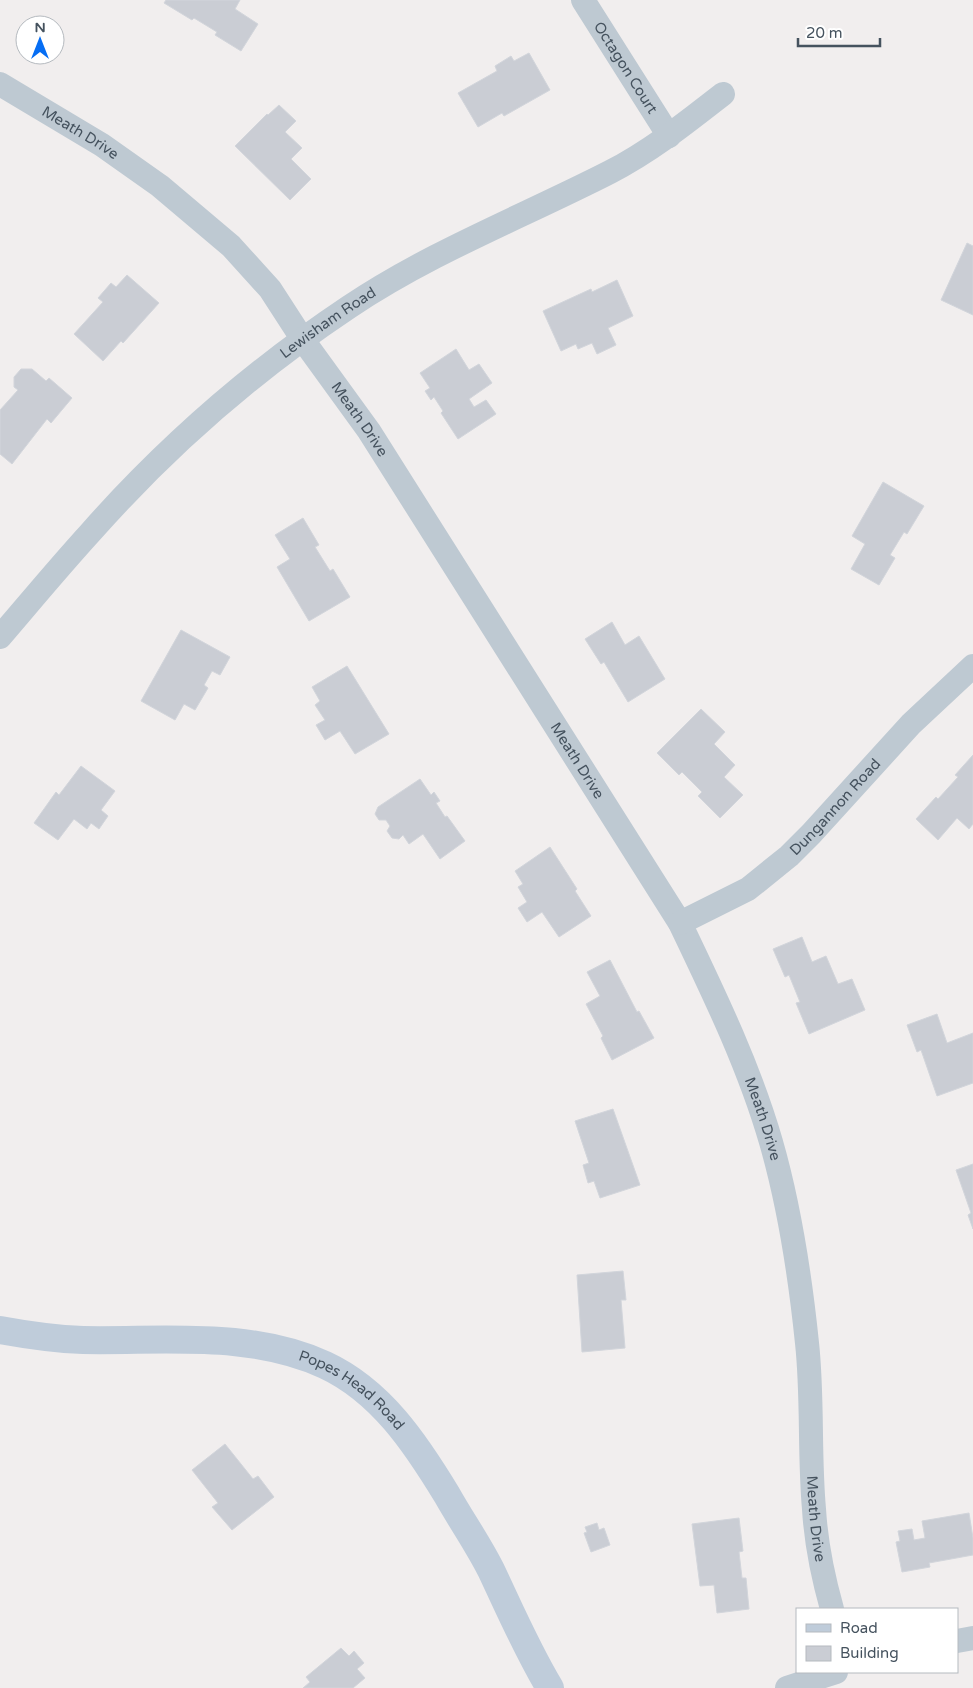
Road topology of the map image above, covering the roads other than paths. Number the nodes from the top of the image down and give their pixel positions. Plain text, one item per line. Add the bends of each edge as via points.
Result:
1 (583, 0) edge
2 (0, 84) edge
3 (723, 94) dead end
4 (669, 136) junction
5 (303, 340) junction
6 (0, 637) edge
7 (973, 666) edge
8 (680, 923) junction
9 (0, 1330) edge
10 (832, 1608) edge
11 (973, 1638) edge
12 (958, 1641) edge
13 (833, 1673) edge
14 (550, 1688) edge
15 (787, 1688) edge

1 - 4 street, Octagon Court
2 - 5 street, Meath Drive via 102,145 160,186 232,246 270,290
3 - 4 street, Lewisham Road
4 - 5 street, Lewisham Road via 611,171 423,263 349,306
5 - 6 street, Lewisham Road via 198,423 90,532
5 - 8 street, Meath Drive via 368,431
7 - 8 street, Dungannon Road via 911,724 789,856 748,889
8 - 10 street, Meath Drive via 750,1081 771,1142 788,1209 808,1345 817,1540
9 - 14 street, Popes Head Road via 81,1340 235,1342 286,1352 325,1365 357,1384 383,1406 425,1458 490,1568
11 - 12 street
13 - 15 street

